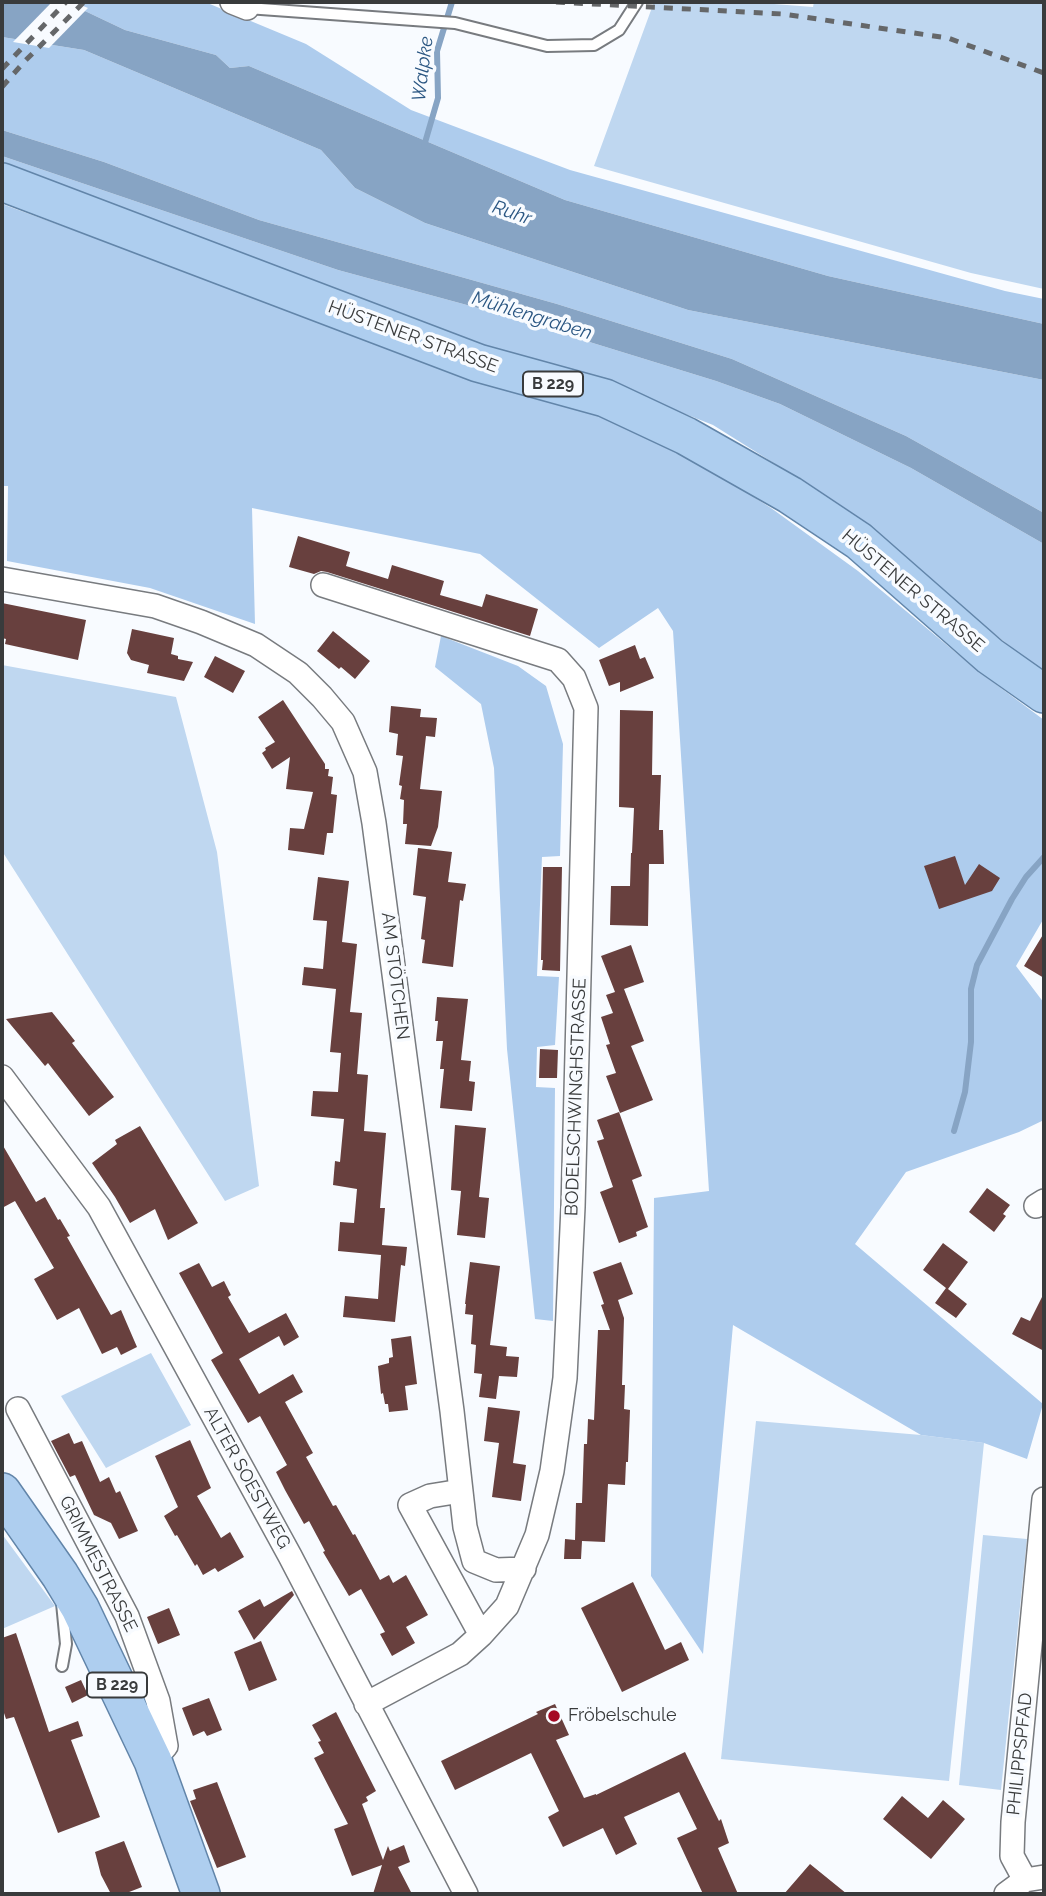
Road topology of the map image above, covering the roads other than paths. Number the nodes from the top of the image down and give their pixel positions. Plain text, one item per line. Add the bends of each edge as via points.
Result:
1 (637, 2) edge
2 (239, 5) edge
3 (2, 182) edge
4 (2, 579) edge
5 (323, 585) dead end
6 (1044, 694) edge
7 (2, 1077) edge
8 (18, 1409) dead end
9 (461, 1491) junction
10 (2, 1492) edge
11 (1044, 1499) edge
12 (524, 1569) junction
13 (60, 1574) junction
14 (481, 1635) junction
15 (62, 1666) dead end
16 (366, 1704) junction
17 (153, 1761) junction
18 (1035, 1878) edge
19 (201, 1894) edge
20 (466, 1894) edge
21 (1006, 1894) edge

1 - 2 lane via 619,30 594,45 547,46 455,23
3 - 6 main road, HÜSTENER STRASSE / B 229 via 478,363 605,398 686,436 790,495 859,541 990,656
4 - 9 street, AM STÖTCHEN via 155,606 256,645 298,673 343,722 365,772 374,823
5 - 12 street, BODELSCHWINGHSTRASSE via 558,660 573,678 586,708 565,1378 552,1471
7 - 16 street, ALTER SOESTWEG via 99,1207
8 - 17 street, GRIMMESTRASSE via 127,1616 158,1701 166,1746
9 - 12 street, AM STÖTCHEN via 474,1561 496,1570
9 - 14 street via 410,1505
10 - 13 main road, GRIMMESTRASSE / B 229
11 - 18 street, PHILIPPSPFAD via 1012,1856
12 - 14 street, BODELSCHWINGHSTRASSE via 507,1606
13 - 15 lane via 66,1644
13 - 17 main road, GRIMMESTRASSE / B 229
14 - 16 street, BODELSCHWINGHSTRASSE via 460,1654
16 - 20 street, ALTER SOESTWEG
17 - 19 main road, GRIMMESTRASSE / B 229
18 - 21 street

